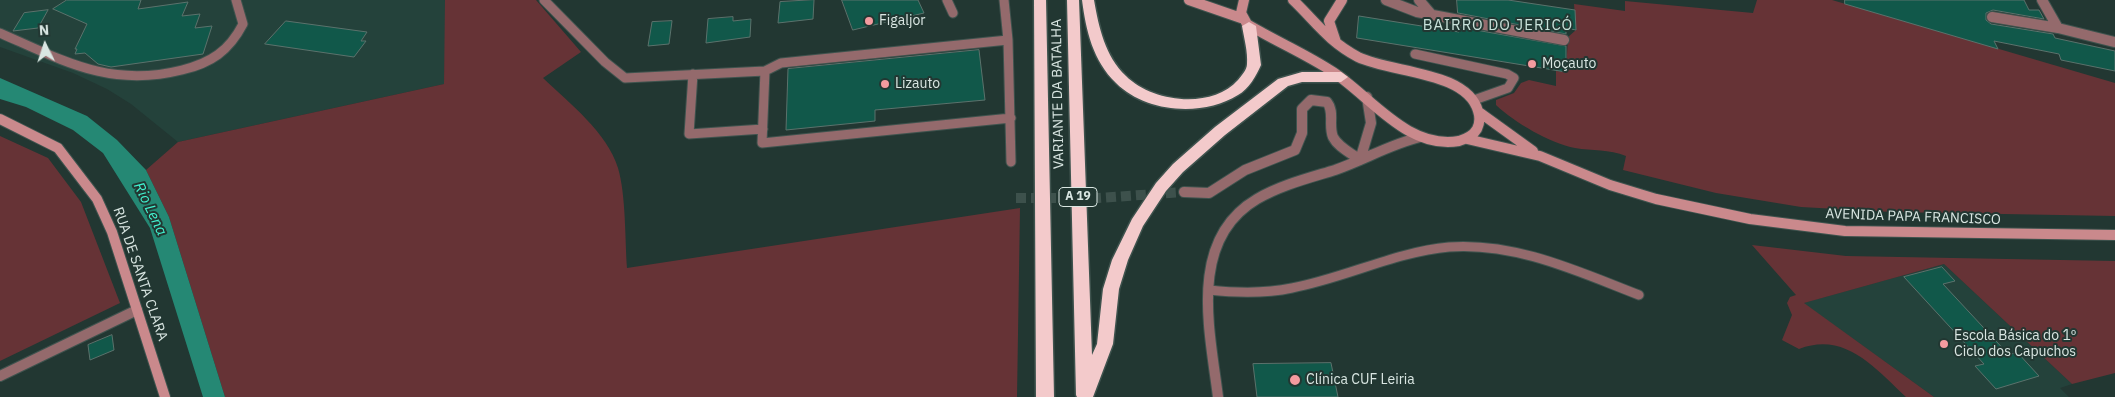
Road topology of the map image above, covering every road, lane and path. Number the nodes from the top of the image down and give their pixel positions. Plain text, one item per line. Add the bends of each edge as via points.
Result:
1 (236, 0) edge
2 (544, 0) edge
3 (947, 0) edge
4 (1004, 0) edge
5 (1040, 0) edge
6 (1073, 0) edge
7 (1088, 0) edge
8 (1189, 0) edge
9 (1244, 0) edge
10 (1293, 0) edge
11 (1337, 0) edge
12 (1343, 0) edge
13 (1386, 0) edge
14 (1419, 0) edge
15 (2042, 0) edge
16 (954, 13) dead end
17 (1431, 14) junction
18 (1992, 17) dead end
19 (1245, 22) junction
20 (2058, 28) junction
21 (0, 33) edge
22 (1008, 40) junction
23 (1564, 40) dead end
24 (1336, 42) junction
25 (2114, 42) dead end
26 (1416, 54) dead end
27 (764, 71) junction
28 (693, 74) junction
29 (1341, 77) junction
30 (1367, 97) junction
31 (1474, 100) junction
32 (1479, 112) junction
33 (0, 118) edge
34 (1011, 118) junction
35 (763, 129) junction
36 (1420, 137) junction
37 (1467, 139) junction
38 (1540, 156) junction
39 (1360, 160) junction
40 (1011, 162) dead end
41 (1184, 192) tunnel mouth
42 (2115, 235) edge
43 (1209, 290) junction
44 (1638, 295) dead end
45 (137, 310) junction
46 (0, 376) edge
47 (1085, 396) edge
48 (165, 397) edge
49 (1045, 397) edge
50 (1218, 397) edge

1 - 21 lane via 243,24 236,40 225,52 194,67 147,76 128,77 94,71
2 - 28 lane via 625,78
3 - 16 lane
4 - 22 lane
5 - 49 highway, VARIANTE DA BATALHA / A 19
6 - 47 highway, VARIANTE DA BATALHA / A 19
7 - 19 highway via 1098,50 1122,82 1139,93 1176,103 1213,100 1240,86 1254,65
8 - 19 main road
9 - 19 main road via 1240,11
10 - 24 main road
11 - 12 main road
12 - 24 main road via 1329,21
13 - 17 street
14 - 17 street
15 - 20 street
17 - 23 street
18 - 20 street
19 - 29 main road
20 - 25 street
22 - 27 lane via 781,63
22 - 34 lane
24 - 31 main road via 1369,61 1457,86
26 - 31 lane via 1514,78 1508,88
27 - 28 lane
27 - 35 lane
28 - 35 lane via 689,134
29 - 30 main road
29 - 47 highway via 1302,77 1284,82 1220,131 1178,168 1162,187 1137,223 1120,260 1108,309 1105,344
30 - 36 main road
30 - 39 street via 1370,123
31 - 32 main road
32 - 37 main road via 1478,128
32 - 38 main road, AVENIDA PAPA FRANCISCO
33 - 45 main road, RUA DE SANTA CLARA via 58,148 78,172 97,199 112,232
34 - 35 lane via 762,143
34 - 40 lane
36 - 37 main road via 1442,142
36 - 39 street
37 - 38 main road, AVENIDA PAPA FRANCISCO
38 - 42 main road, AVENIDA PAPA FRANCISCO via 1610,185 1656,199 1776,223 1845,231
39 - 41 street via 1334,138 1331,128 1333,114 1328,104 1312,100 1302,109 1302,132 1295,150 1257,164 1209,193
39 - 43 street via 1282,186 1253,200 1241,210 1219,238 1210,268
43 - 44 lane via 1270,292 1431,249 1485,246 1526,253
43 - 50 street
45 - 46 street
45 - 48 main road, RUA DE SANTA CLARA

